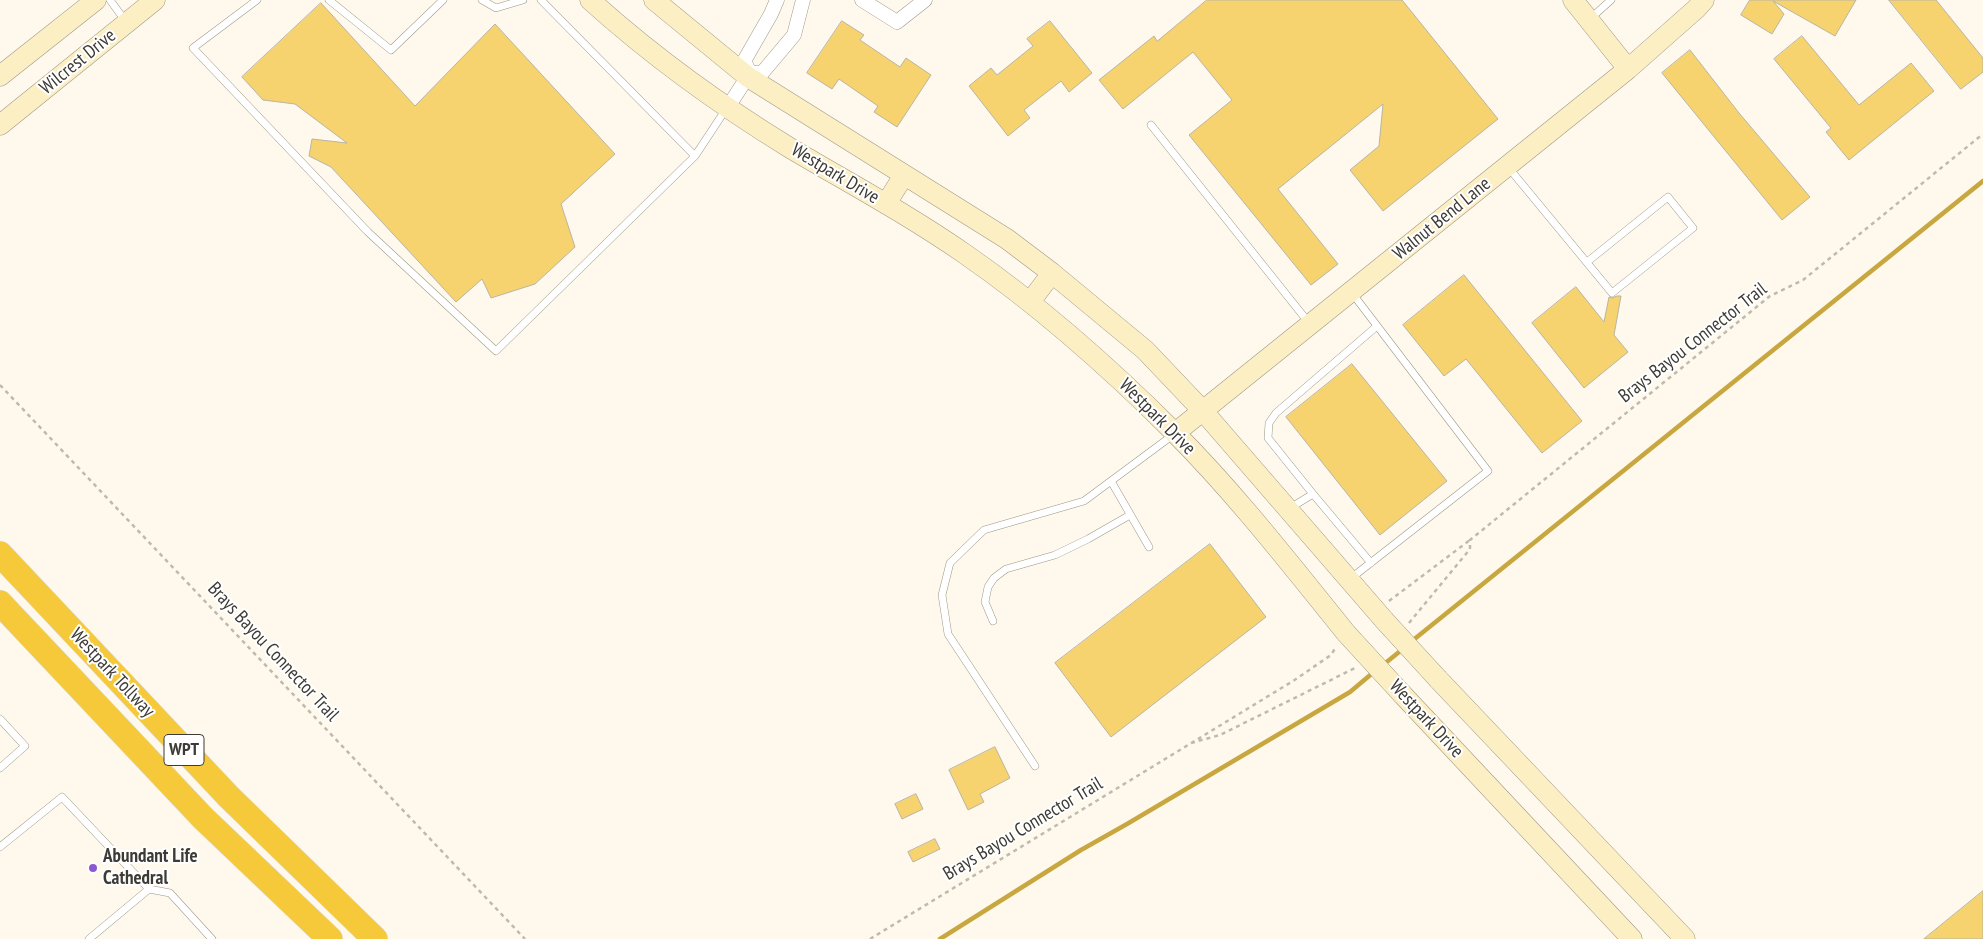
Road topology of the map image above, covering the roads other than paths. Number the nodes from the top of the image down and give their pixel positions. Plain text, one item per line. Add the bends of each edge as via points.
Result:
1 (96, 0) edge
2 (110, 0) edge
3 (155, 0) edge
4 (257, 0) edge
5 (329, 0) edge
6 (444, 0) edge
7 (482, 0) edge
8 (523, 0) edge
9 (541, 0) edge
10 (590, 0) edge
11 (654, 0) edge
12 (777, 0) edge
13 (803, 0) edge
14 (862, 0) edge
15 (925, 0) edge
16 (1573, 0) edge
17 (1611, 0) edge
18 (1704, 0) edge
19 (1589, 20) junction
20 (127, 23) junction
21 (1628, 69) junction
22 (749, 75) junction
23 (0, 76) edge
24 (728, 107) junction
25 (0, 125) edge
26 (1151, 125) dead end
27 (695, 156) junction
28 (1508, 166) junction
29 (904, 174) junction
30 (886, 204) junction
31 (1587, 262) junction
32 (1052, 273) junction
33 (1352, 293) junction
34 (1030, 302) junction
35 (1311, 326) junction
36 (1377, 326) junction
37 (1203, 411) junction
38 (1175, 433) junction
39 (1111, 481) junction
40 (1313, 494) junction
41 (1288, 510) junction
42 (1130, 515) junction
43 (1149, 547) dead end
44 (0, 554) edge
45 (1371, 563) junction
46 (1349, 580) junction
47 (0, 603) edge
48 (993, 621) dead end
49 (0, 719) edge
50 (1035, 766) dead end
51 (0, 768) edge
52 (0, 847) edge
53 (150, 889) junction
54 (89, 939) edge
55 (212, 939) edge
56 (330, 939) edge
57 (375, 939) edge
58 (1632, 939) edge
59 (1685, 939) edge

1 - 23 main road, Wilcrest Drive
2 - 20 lane
3 - 20 main road, Wilcrest Drive
4 - 27 lane via 193,48 368,232 496,351
5 - 6 lane via 391,50
7 - 8 lane via 496,8
9 - 27 lane
10 - 24 main road, Westpark Drive via 630,36
11 - 22 main road, Westpark Drive
12 - 22 street via 744,61
13 - 22 street via 794,34 762,74
14 - 15 street via 897,22
16 - 19 main road
17 - 19 lane
18 - 21 main road, Walnut Bend Lane
19 - 21 main road
20 - 25 main road, Wilcrest Drive
21 - 28 main road, Walnut Bend Lane
22 - 24 street
22 - 29 main road, Westpark Drive
24 - 27 lane
24 - 30 main road, Westpark Drive
26 - 35 lane
28 - 31 lane
28 - 33 main road, Walnut Bend Lane
29 - 30 main road
29 - 32 main road, Westpark Drive via 1007,239
30 - 34 main road, Westpark Drive via 964,254
31 - 31 lane via 1612,293 1693,228 1668,197
32 - 34 main road
32 - 37 main road, Westpark Drive via 1145,350
33 - 35 main road, Walnut Bend Lane
33 - 36 lane
34 - 38 main road, Westpark Drive via 1117,377
35 - 37 main road, Walnut Bend Lane
36 - 40 lane via 1276,413 1269,423 1268,438
36 - 45 lane via 1488,471
37 - 38 main road, Walnut Bend Lane
37 - 41 main road, Westpark Drive
38 - 39 lane
38 - 58 main road, Westpark Drive, bridge via 1346,633
39 - 42 lane
39 - 50 lane via 1084,501 984,530 950,563 942,595 948,634
40 - 41 lane
40 - 45 lane
41 - 46 main road, Westpark Drive
42 - 43 lane
42 - 48 lane via 1055,555 1006,569 994,578 985,602
44 - 57 highway, Westpark Tollway / WPT via 229,797
45 - 46 lane
46 - 59 main road, Westpark Drive, bridge via 1438,679
47 - 56 highway, Westpark Tollway / WPT via 203,818
49 - 51 lane via 26,746
52 - 53 lane via 62,797
53 - 54 lane
53 - 55 lane via 170,893

